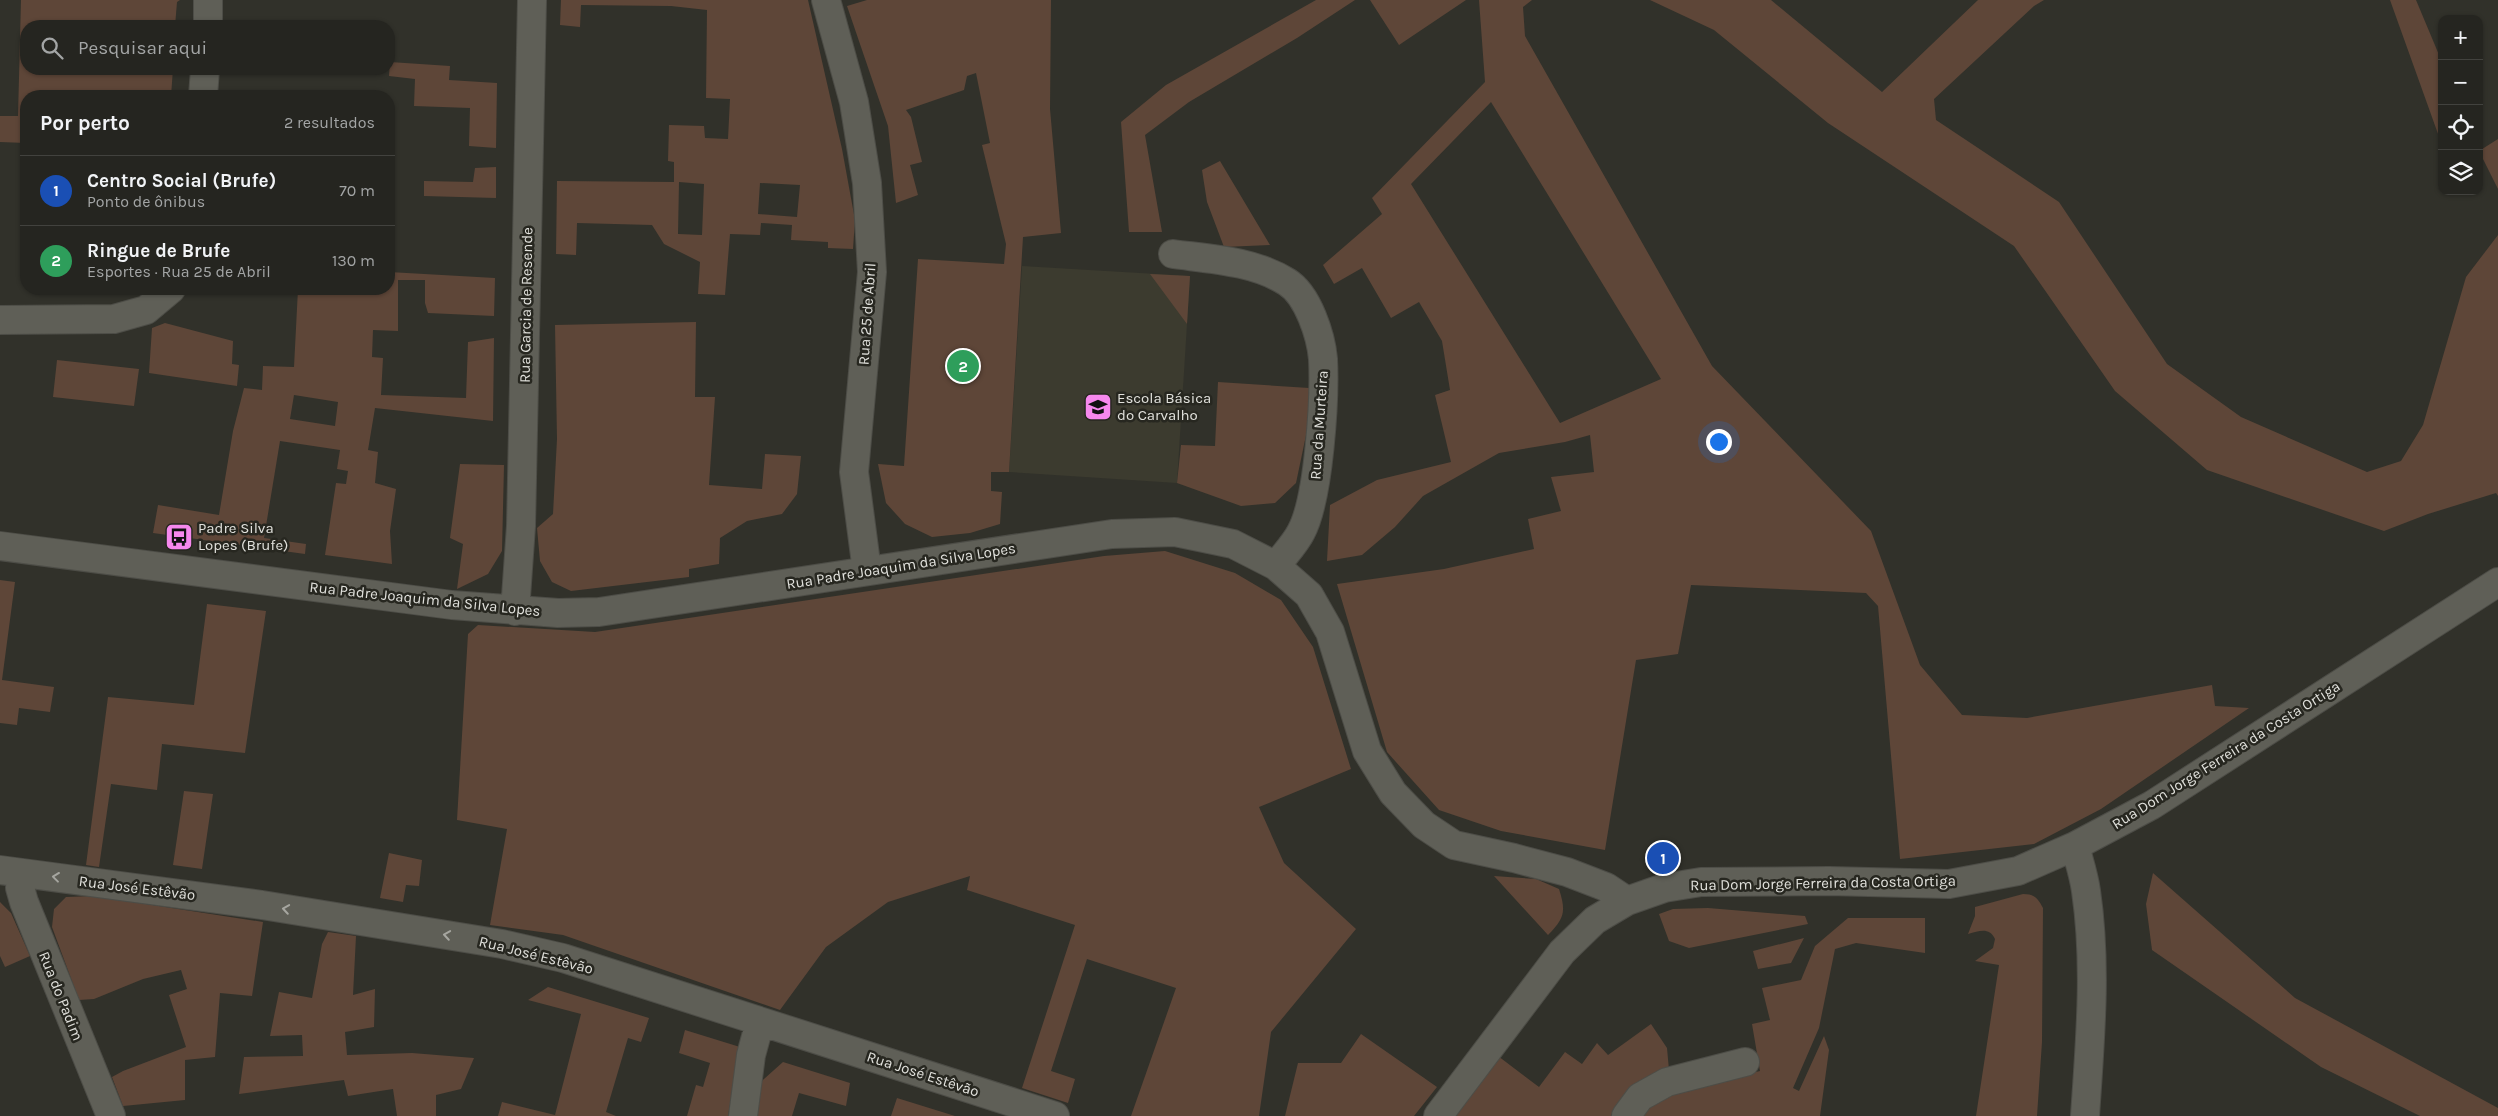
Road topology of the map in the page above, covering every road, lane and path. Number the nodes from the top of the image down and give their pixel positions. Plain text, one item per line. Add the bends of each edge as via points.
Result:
1 (208, 0) edge
2 (532, 0) edge
3 (826, 0) edge
4 (208, 20) edge
5 (204, 75) edge
6 (203, 90) edge
7 (1173, 254) dead end
8 (164, 295) edge
9 (0, 320) edge
10 (0, 546) edge
11 (1276, 566) junction
12 (867, 571) junction
13 (2498, 582) edge
14 (515, 611) junction
15 (2075, 846) junction
16 (10, 872) edge
17 (1627, 901) junction
18 (760, 1022) junction
19 (1745, 1062) dead end
20 (111, 1116) edge
21 (743, 1116) edge
22 (1055, 1116) edge
23 (1438, 1116) edge
24 (1626, 1116) edge
25 (2085, 1116) edge

1 - 4 street
2 - 14 street, Rua Garcia de Resende via 521,526
3 - 12 street, Rua 25 de Abril via 854,102 867,183 872,272 854,472
5 - 6 street
7 - 11 street, Rua da Murteira via 1231,263 1288,282 1305,302 1317,329 1323,358 1314,487 1302,532
8 - 9 street via 146,310 114,318
10 - 14 street, Rua Padre Joaquim da Silva Lopes
11 - 12 street, Rua Padre Joaquim da Silva Lopes via 1233,544 1175,532 1112,534
11 - 17 street, Rua Padre Joaquim da Silva Lopes via 1309,595 1330,632 1367,751 1394,793 1424,825 1454,846 1567,872 1606,887
12 - 14 street, Rua Padre Joaquim da Silva Lopes via 599,612
13 - 15 street, Rua Dom Jorge Ferreira da Costa Ortiga via 2152,805
15 - 17 street, Rua Dom Jorge Ferreira da Costa Ortiga via 2018,871 1949,884 1701,882 1664,888
15 - 25 street via 2086,891 2090,959 2090,1042
18 -> 16 street, Rua José Estêvão via 563,958 502,944 262,905
16 - 20 street, Rua do Padim via 20,888
17 - 23 street, Rua Dom Jorge Ferreira da Costa Ortiga via 1596,920 1562,952
18 - 21 street via 751,1055
18 - 22 street, Rua José Estêvão
19 - 24 street via 1667,1082 1640,1097

